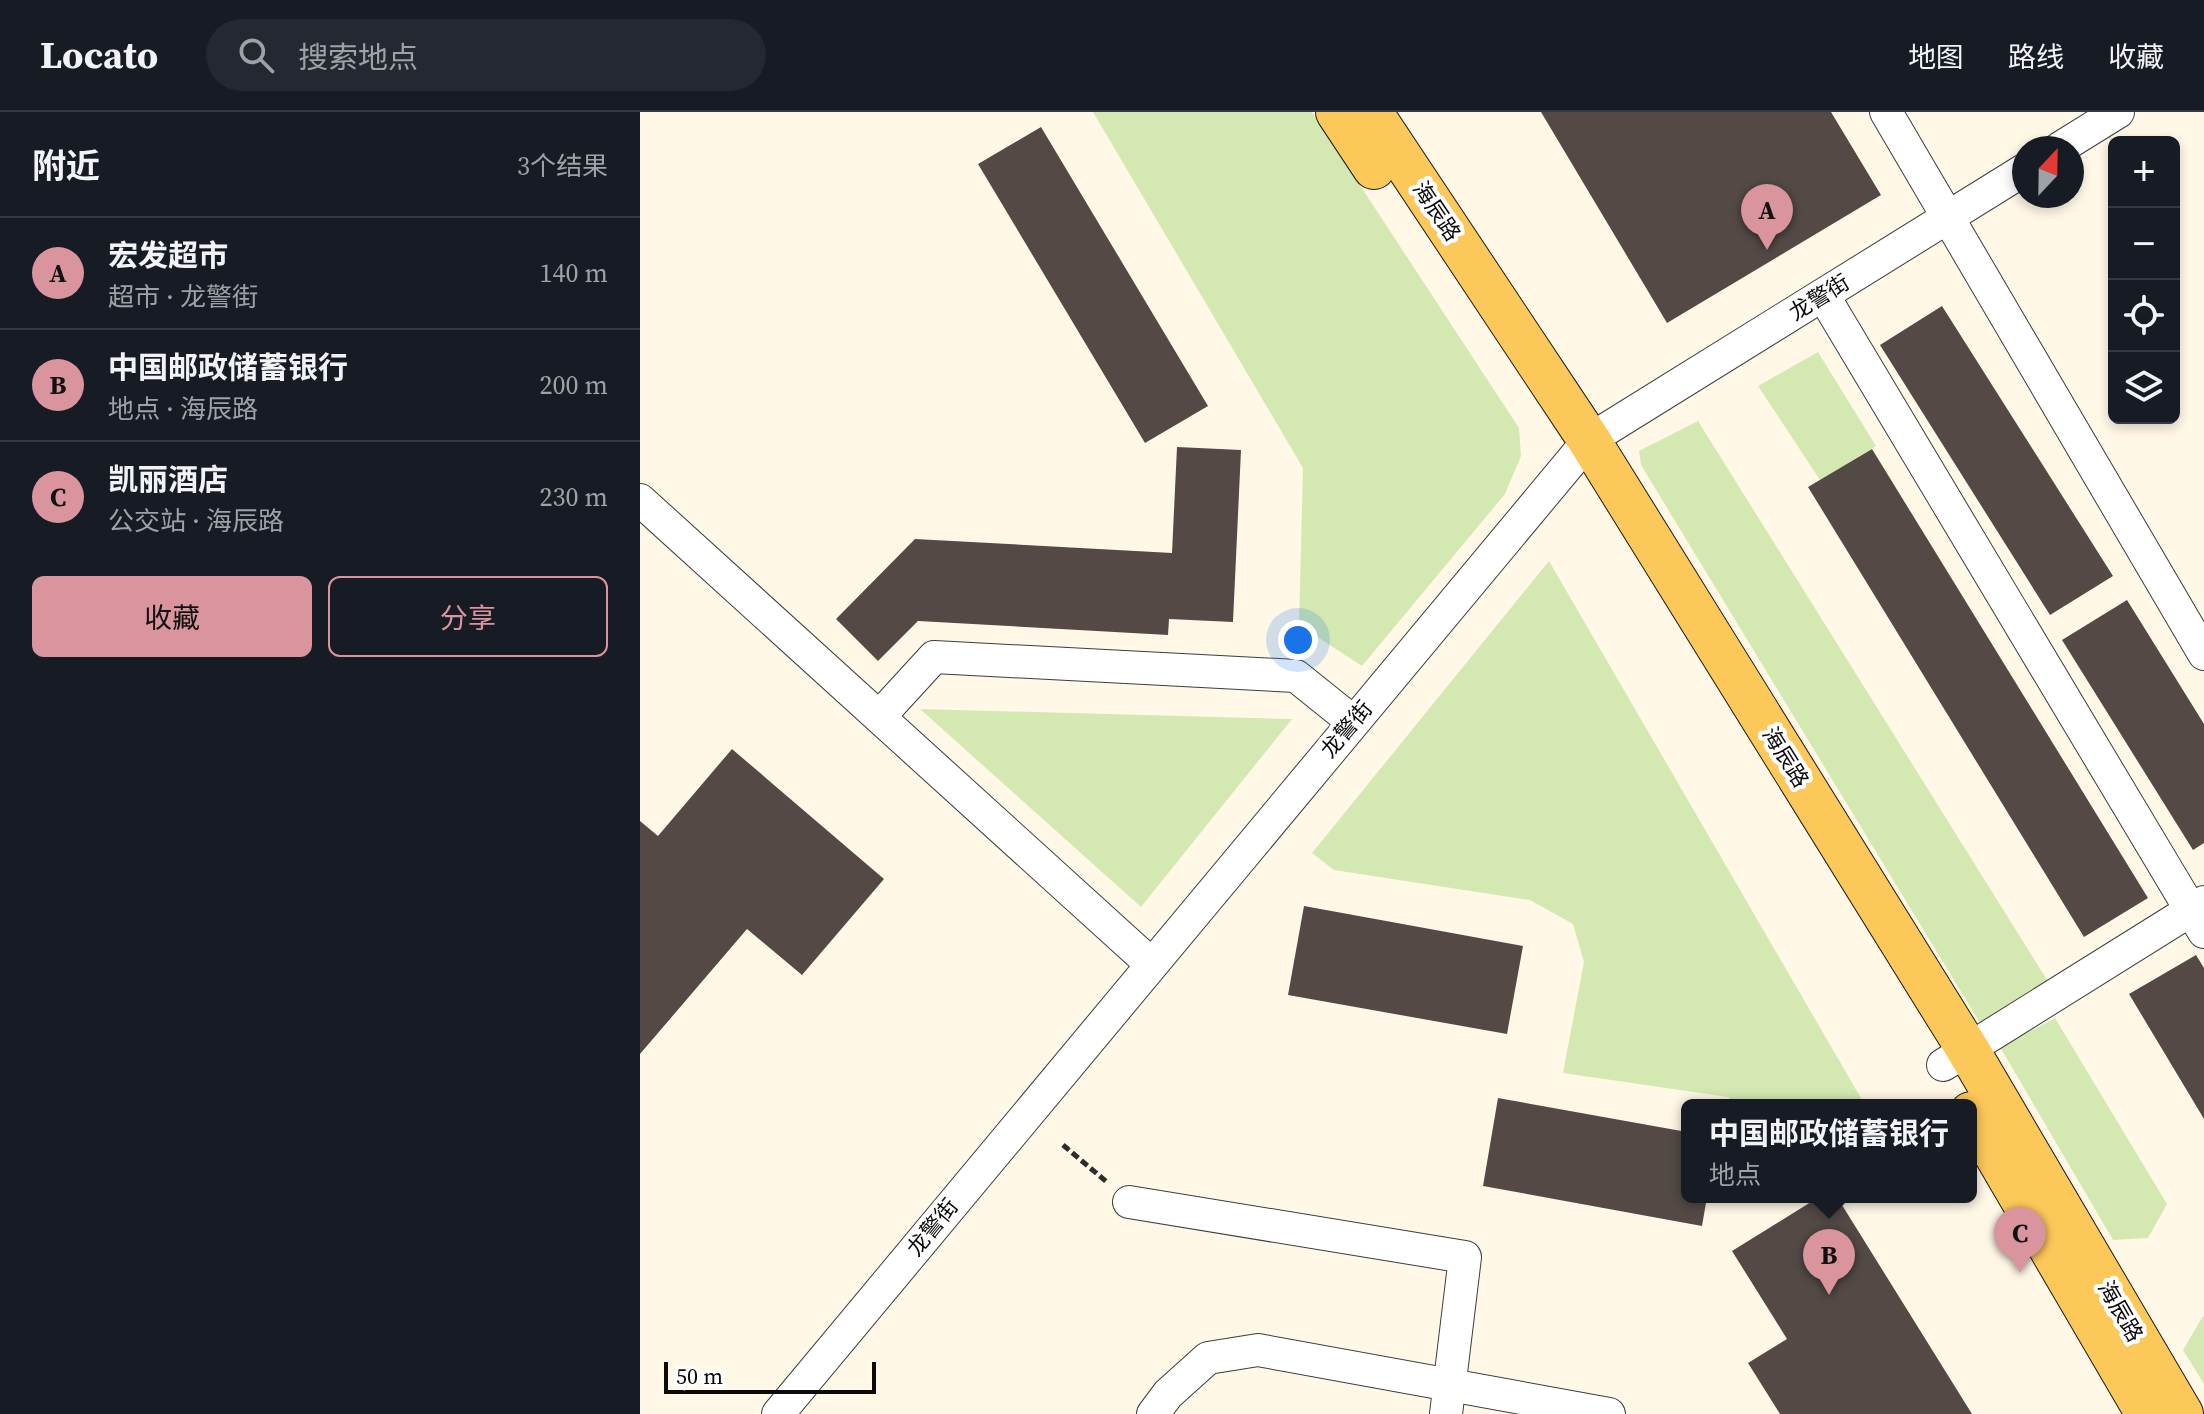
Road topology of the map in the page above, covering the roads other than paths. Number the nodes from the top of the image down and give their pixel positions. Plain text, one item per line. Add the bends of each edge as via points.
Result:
1 (1337, 112) edge
2 (1371, 112) edge
3 (1886, 112) edge
4 (2118, 112) edge
5 (2079, 136) edge
6 (2012, 177) edge
7 (1949, 216) junction
8 (1823, 295) junction
9 (1579, 451) junction
10 (640, 500) edge
11 (2204, 654) edge
12 (879, 717) junction
13 (1352, 721) junction
14 (2200, 915) edge
15 (1150, 963) junction
16 (1955, 1057) junction
17 (1965, 1099) edge
18 (1977, 1123) edge
19 (1129, 1202) road end
20 (1448, 1400) edge
21 (778, 1414) edge
22 (1153, 1414) edge
23 (1609, 1414) edge
24 (2147, 1414) edge
25 (2182, 1414) edge

1 - 9 main road, 海辰路
2 - 9 main road, 海辰路
3 - 7 street
4 - 5 street
6 - 7 street, 龙警街
7 - 8 street, 龙警街
7 - 11 street
8 - 9 street, 龙警街
8 - 14 street
9 - 13 street, 龙警街
9 - 16 main road, 海辰路
10 - 12 street
12 - 13 street via 934,657 1296,676
12 - 15 street
13 - 15 street, 龙警街
14 - 16 street
15 - 21 street, 龙警街
16 - 17 main road, 海辰路
16 - 25 main road, 海辰路
18 - 24 main road, 海辰路
19 - 20 street via 1465,1257
20 - 22 street via 1258,1350 1208,1358
20 - 23 street

